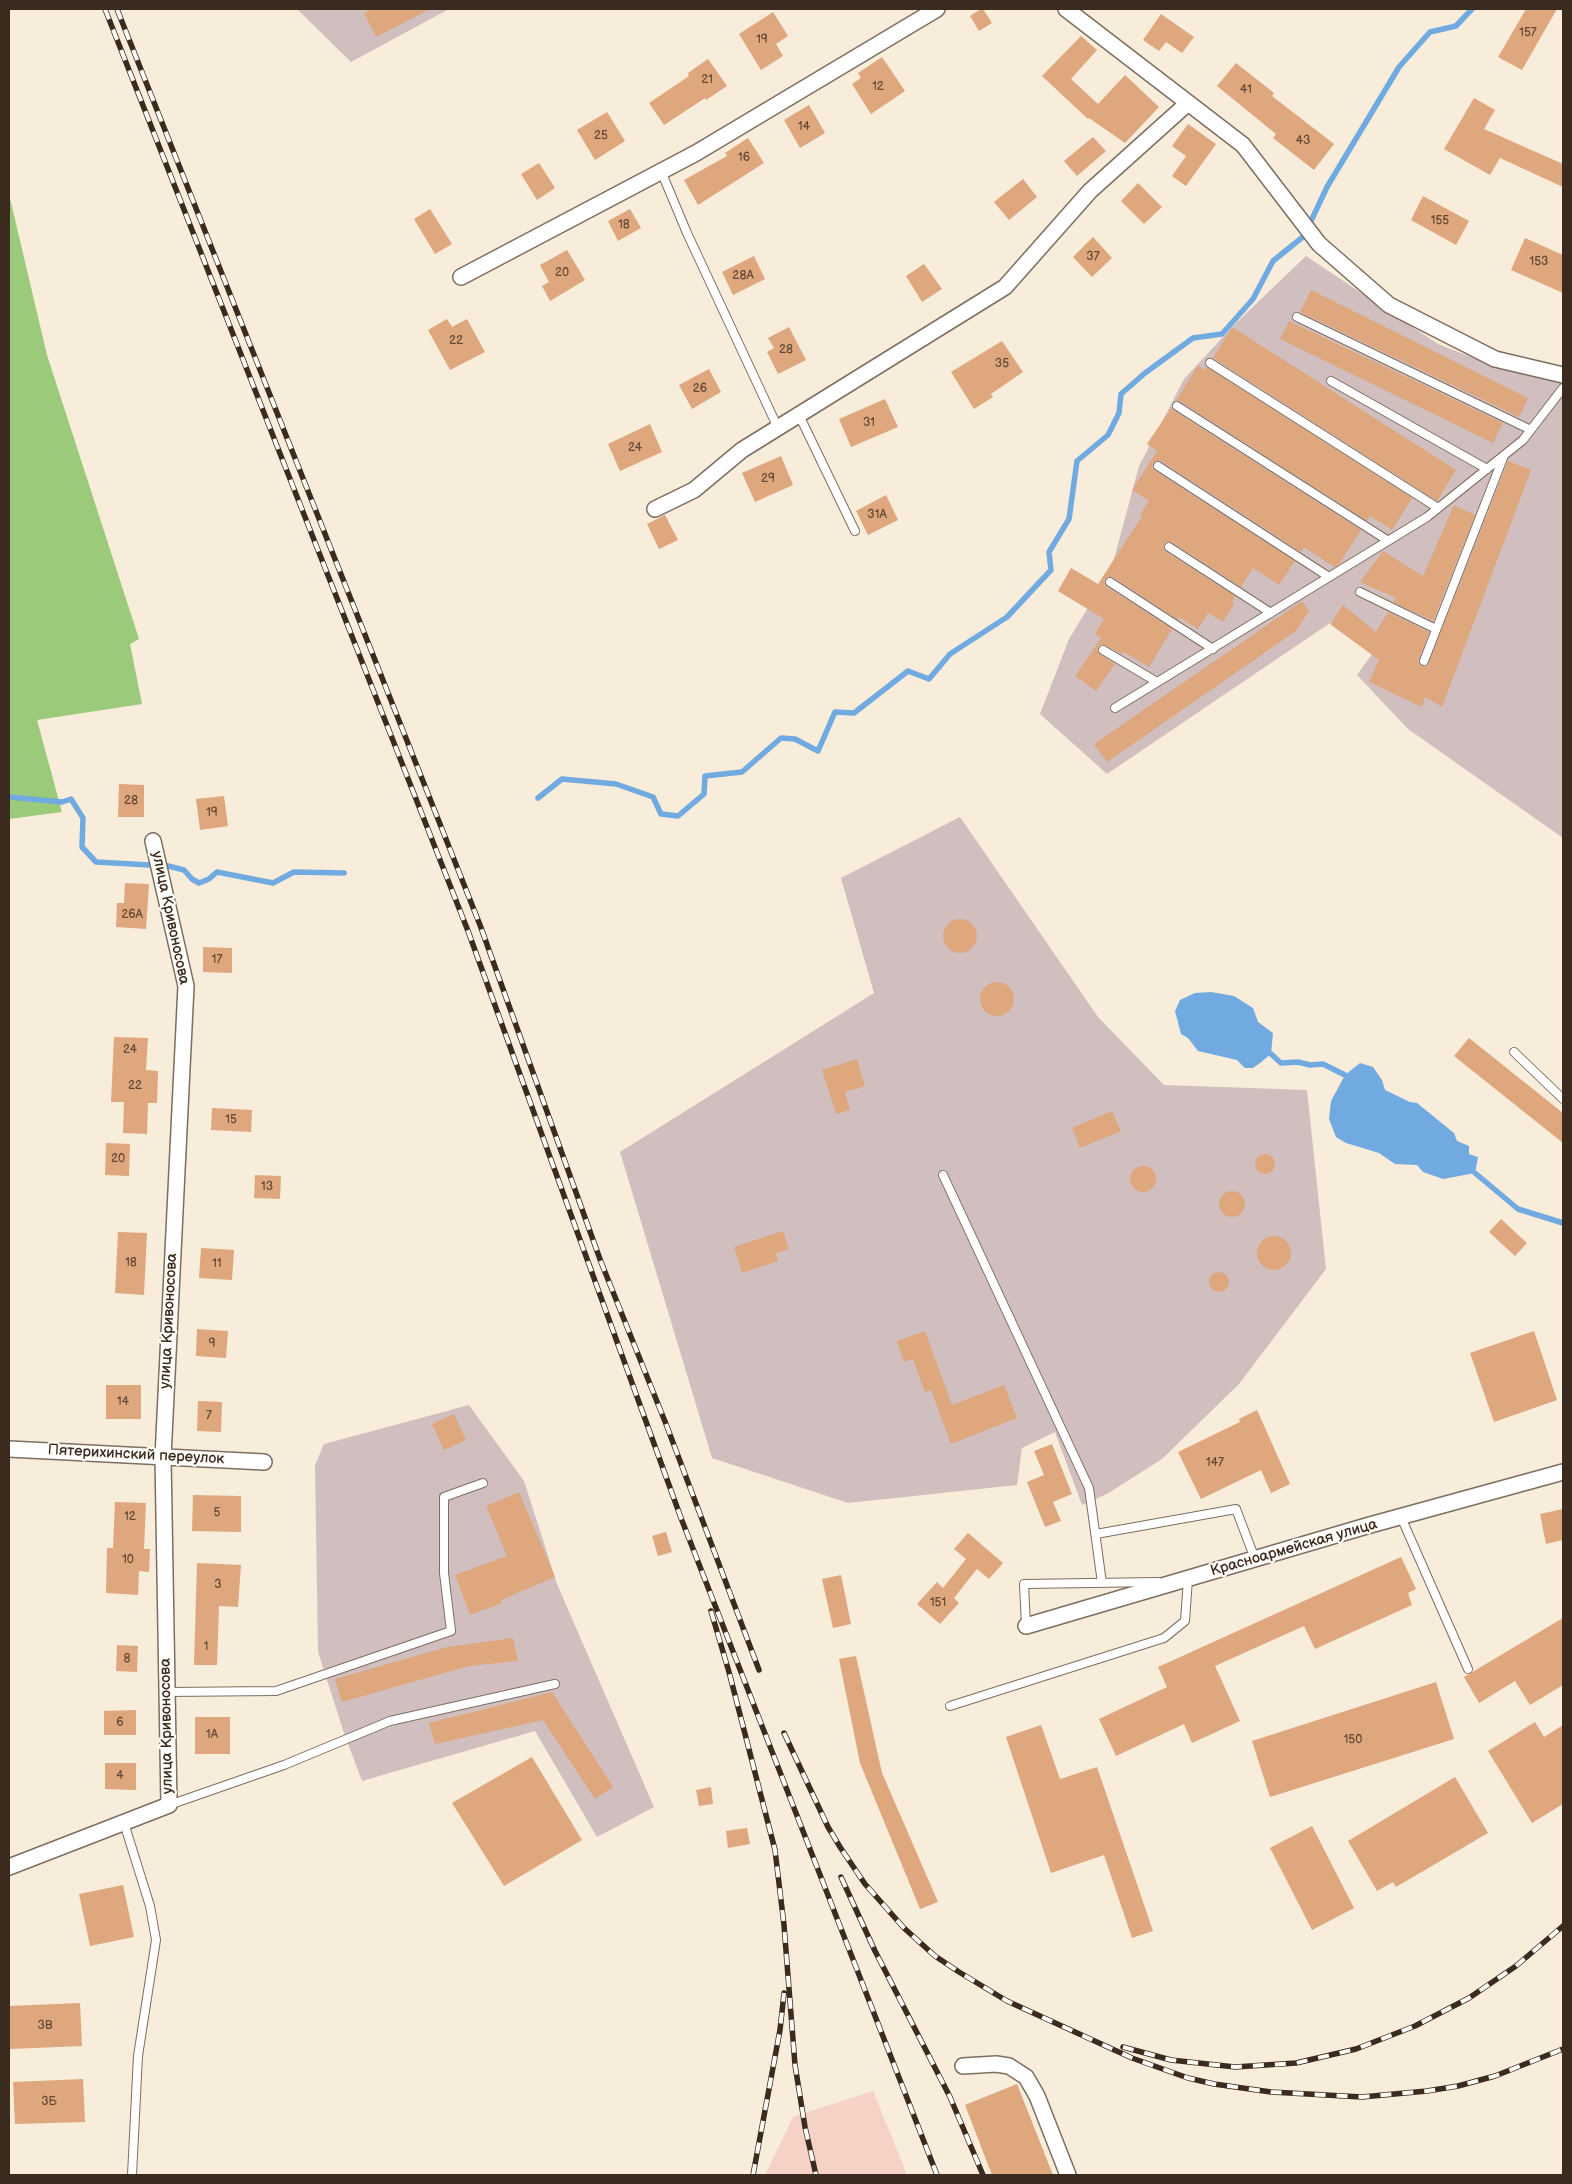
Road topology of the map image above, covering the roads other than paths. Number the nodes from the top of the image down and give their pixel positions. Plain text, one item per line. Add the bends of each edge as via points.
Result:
1 (936, 9) edge
2 (1066, 9) edge
3 (1188, 103) junction
4 (661, 171) junction
5 (461, 277) dead end
6 (1297, 317) dead end
7 (1210, 363) dead end
8 (1563, 375) edge
9 (1331, 381) dead end
10 (1563, 388) edge
11 (1177, 406) dead end
12 (799, 415) junction
13 (778, 428) junction
14 (1531, 430) junction
15 (1503, 456) junction
16 (1158, 466) dead end
17 (1487, 469) junction
18 (1438, 508) junction
19 (654, 509) dead end
20 (855, 531) dead end
21 (1388, 540) junction
22 (1169, 547) dead end
23 (1329, 577) junction
24 (1110, 582) dead end
25 (1360, 592) dead end
26 (1271, 613) junction
27 (1436, 629) junction
28 (1212, 649) junction
29 (1103, 650) dead end
30 (1424, 661) dead end
31 (1157, 682) junction
32 (1115, 708) dead end
33 (153, 841) dead end
34 (1514, 1052) dead end
35 (1563, 1099) edge
36 (943, 1175) dead end
37 (9, 1448) edge
38 (163, 1457) junction
39 (264, 1462) dead end
40 (1563, 1472) edge
41 (484, 1482) dead end
42 (1402, 1517) junction
43 (1096, 1534) junction
44 (1255, 1559) junction
45 (1183, 1580) junction
46 (1102, 1583) junction
47 (1026, 1626) joint
48 (1468, 1669) dead end
49 (555, 1684) dead end
50 (167, 1692) junction
51 (950, 1706) dead end
52 (168, 1805) junction
53 (124, 1823) junction
54 (9, 1867) edge
55 (963, 2066) dead end
56 (132, 2175) edge
57 (1068, 2175) edge

1 - 4 street
2 - 3 street
3 - 8 street via 1243,145 1319,244 1389,305 1495,359
3 - 12 street via 1090,191 1005,287
4 - 5 street
4 - 13 lane via 686,234
6 - 14 lane
7 - 18 lane
9 - 17 lane
10 - 14 lane
11 - 21 lane
12 - 13 street
12 - 20 lane
13 - 19 street via 742,450 694,490
14 - 15 lane
15 - 17 lane
15 - 27 lane
16 - 23 lane
17 - 18 lane
18 - 21 lane
21 - 23 lane
22 - 26 lane
23 - 26 lane
24 - 28 lane
25 - 27 lane
26 - 28 lane
27 - 30 lane
28 - 31 lane
29 - 31 lane
31 - 32 lane
33 - 38 street, улица Кривоносова via 186,986
34 - 35 lane
36 - 43 lane via 1089,1488
37 - 38 street, Пятерихинский переулок
38 - 39 street, Пятерихинский переулок
38 - 50 street, улица Кривоносова
40 - 42 street, Красноармейская улица
41 - 50 lane via 444,1497 444,1573 451,1632 276,1691
42 - 44 street, Красноармейская улица
42 - 48 lane
43 - 44 lane via 1236,1509
43 - 46 lane
44 - 45 street, Красноармейская улица
45 - 46 lane
45 - 47 street, Красноармейская улица
45 - 51 lane via 1185,1621 1164,1638
46 - 47 lane via 1024,1584
49 - 52 lane via 390,1721 284,1765
50 - 52 street, улица Кривоносова
52 - 53 street
53 - 54 street
53 - 56 lane via 150,1906 156,1940 138,2056
55 - 57 street via 1009,2066 1026,2077 1037,2096

